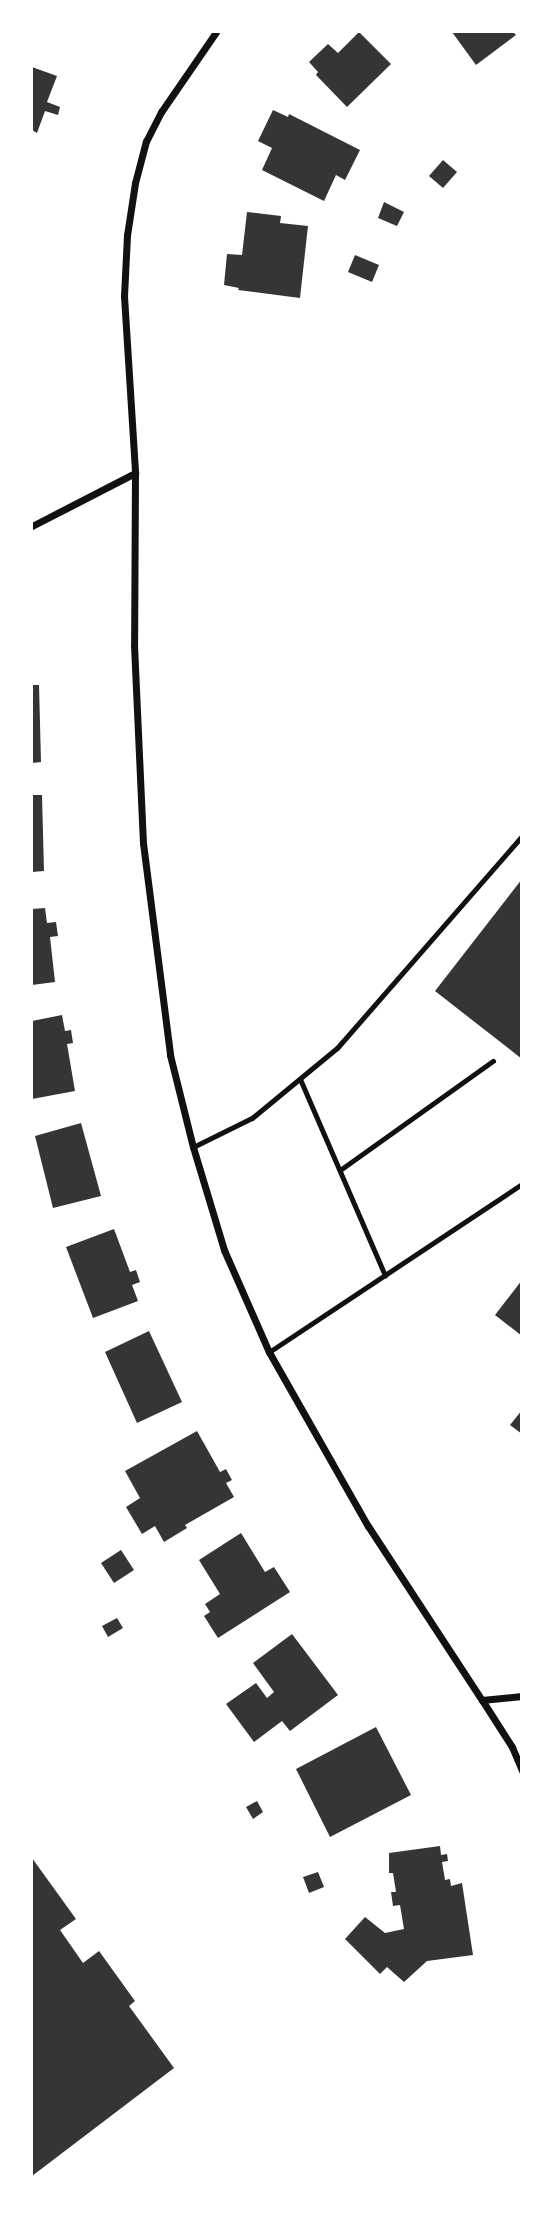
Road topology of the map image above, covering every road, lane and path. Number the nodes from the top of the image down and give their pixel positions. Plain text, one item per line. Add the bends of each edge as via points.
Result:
1 (216, 32) edge
2 (135, 473) junction
3 (32, 526) edge
4 (522, 836) edge
5 (493, 1061) dead end
6 (300, 1079) junction
7 (193, 1147) junction
8 (340, 1170) junction
9 (522, 1184) edge
10 (385, 1275) junction
11 (269, 1352) junction
12 (522, 1696) edge
13 (482, 1700) junction
14 (522, 1770) edge

1 - 2 street via 161,112 146,141 135,183 124,296
2 - 3 street
2 - 7 street via 134,645 144,843 170,1055
4 - 6 lane via 337,1048
5 - 8 lane
6 - 7 lane via 253,1118
6 - 8 lane
7 - 11 street via 224,1250
8 - 10 lane
9 - 10 lane
10 - 11 lane
11 - 13 street via 369,1526
12 - 13 street
13 - 14 street

